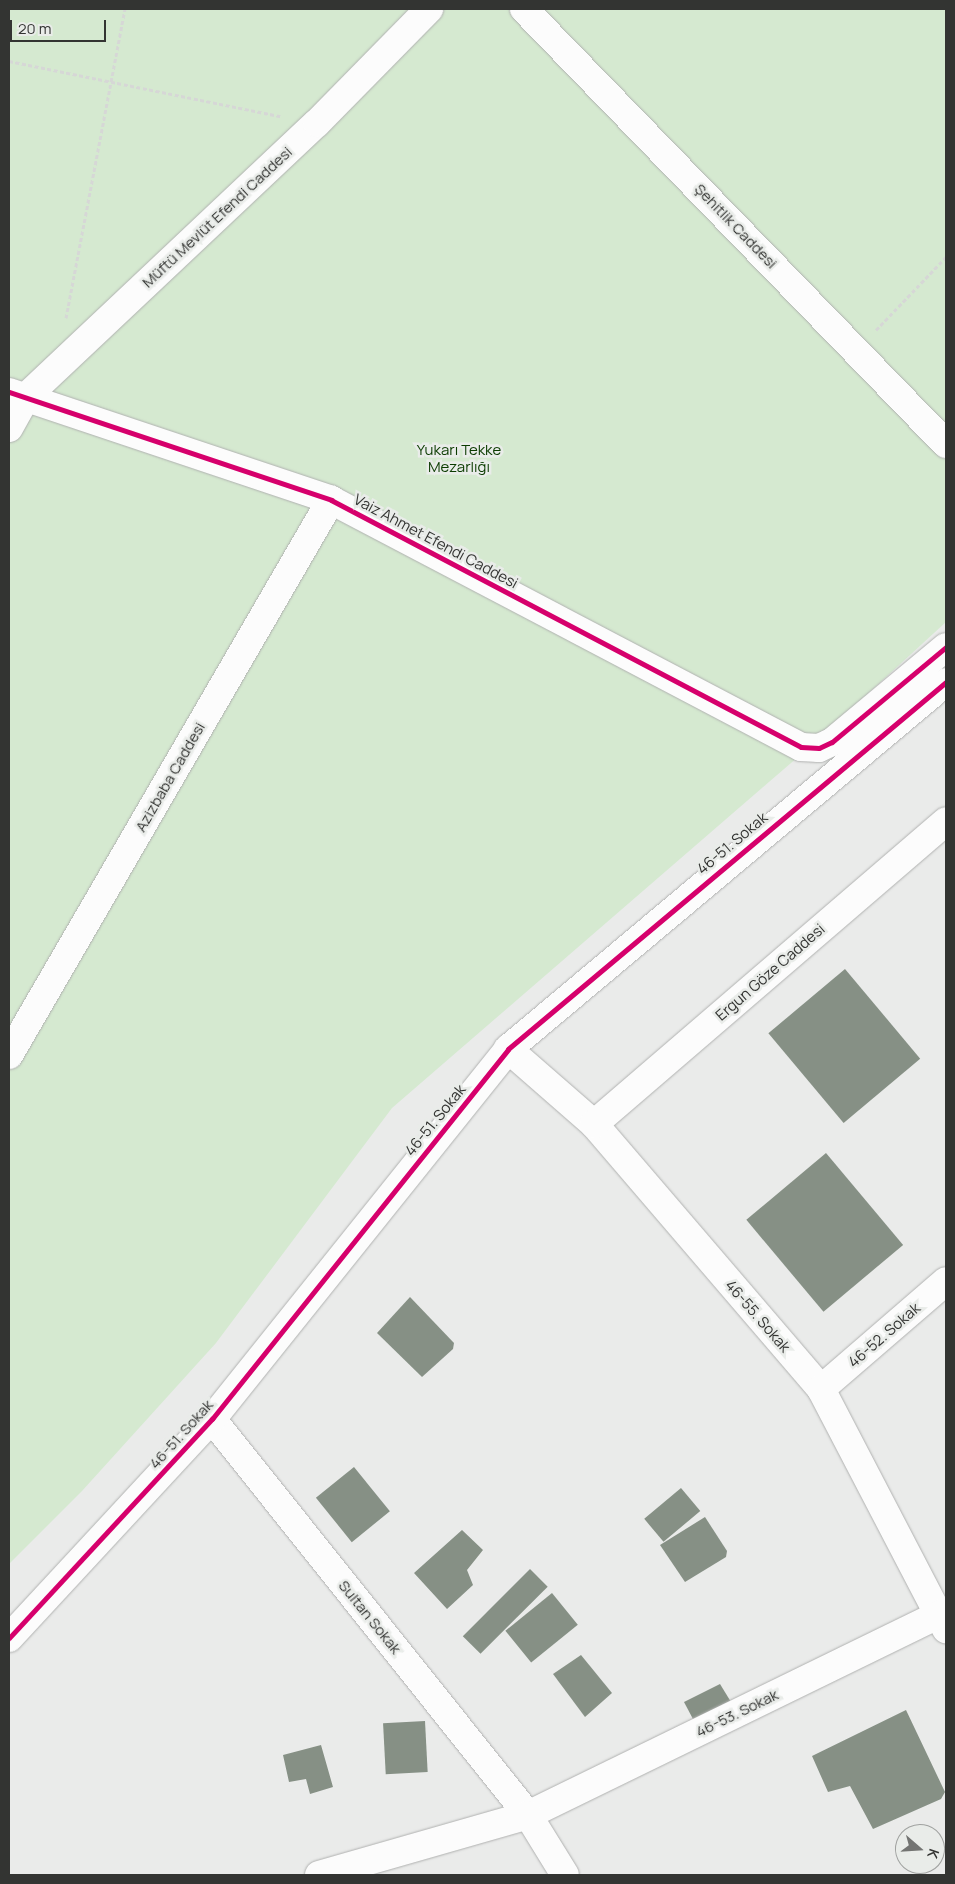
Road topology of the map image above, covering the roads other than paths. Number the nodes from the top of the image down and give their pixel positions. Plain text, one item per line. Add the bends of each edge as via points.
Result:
1 (429, 9) edge
2 (524, 9) edge
3 (18, 394) edge
4 (9, 428) edge
5 (946, 444) edge
6 (330, 500) junction
7 (946, 647) edge
8 (946, 682) edge
9 (946, 821) edge
10 (508, 1049) junction
11 (9, 1055) edge
12 (594, 1124) junction
13 (946, 1281) edge
14 (821, 1389) junction
15 (212, 1419) junction
16 (944, 1618) edge
17 (9, 1638) edge
18 (528, 1815) junction
19 (319, 1875) edge
20 (565, 1875) edge

1 - 3 street, Müftü Mevlüt Efendi Caddesi via 317,123
2 - 5 street, Şehitlik Caddesi
3 - 4 street, Müftü Mevlüt Efendi Caddesi
3 - 6 street, Vaiz Ahmet Efendi Caddesi
6 - 7 street, Vaiz Ahmet Efendi Caddesi via 782,738 811,749 832,742
6 - 11 street, Azizbaba Caddesi
8 - 10 street, 46-51. Sokak
9 - 12 street, Ergun Göze Caddesi
10 - 12 street, 46-55. Sokak
10 - 15 street, 46-51. Sokak
12 - 14 street, 46-55. Sokak
13 - 14 street, 46-52. Sokak
14 - 16 street, 46-55. Sokak
15 - 17 street, 46-51. Sokak
15 - 18 street, Sultan Sokak
16 - 18 street, 46-53. Sokak
18 - 19 street, 46-53. Sokak
18 - 20 street, Sultan Sokak

